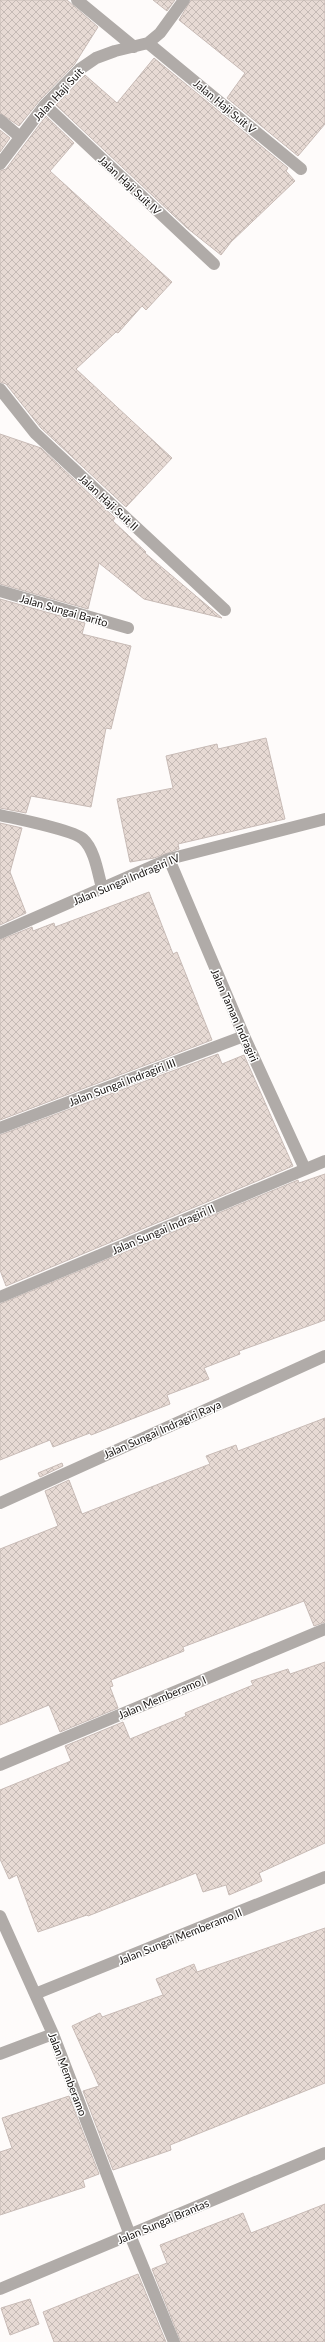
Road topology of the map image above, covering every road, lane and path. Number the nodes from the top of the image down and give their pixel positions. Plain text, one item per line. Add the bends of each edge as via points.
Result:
1 (77, 0) edge
2 (184, 0) edge
3 (148, 43) junction
4 (134, 47) junction
5 (45, 105) junction
6 (0, 120) edge
7 (20, 137) junction
8 (0, 164) edge
9 (301, 169) dead end
10 (214, 264) dead end
11 (0, 389) edge
12 (0, 591) edge
13 (225, 610) dead end
14 (128, 628) dead end
15 (0, 815) edge
16 (325, 819) edge
17 (168, 859) junction
18 (102, 888) junction
19 (0, 933) edge
20 (244, 1036) junction
21 (0, 1128) edge
22 (325, 1161) edge
23 (305, 1169) junction
24 (0, 1297) edge
25 (325, 1356) edge
26 (0, 1502) edge
27 (325, 1629) edge
28 (0, 1765) edge
29 (325, 1877) edge
30 (0, 1916) edge
31 (35, 1994) junction
32 (53, 2034) junction
33 (0, 2054) edge
34 (325, 2152) edge
35 (130, 2235) junction
36 (0, 2289) edge
37 (174, 2342) edge

1 - 4 street
2 - 3 street, Jalan Haji Suit via 160,33
3 - 4 street, Jalan Haji Suit
3 - 9 street, Jalan Haji Suit V
4 - 5 street, Jalan Haji Suit via 96,58 80,69
5 - 7 street, Jalan Haji Suit
5 - 10 street, Jalan Haji Suit IV
6 - 7 street
7 - 8 street, Jalan Haji Suit
11 - 13 street, Jalan Haji Suit II via 35,433
12 - 14 street, Jalan Sungai Barito
15 - 18 street via 83,839 90,850
16 - 17 street, Jalan Sungai Indragiri IV
17 - 18 street, Jalan Sungai Indragiri IV
17 - 20 street, Jalan Taman Indragiri
18 - 19 street, Jalan Sungai Indragiri IV
20 - 21 street, Jalan Sungai Indragiri III
20 - 23 street, Jalan Taman Indragiri
22 - 23 street, Jalan Sungai Indragiri II
23 - 24 street, Jalan Sungai Indragiri II
25 - 26 street, Jalan Sungai Indragiri Raya
27 - 28 street, Jalan Memberamo I
29 - 31 street, Jalan Sungai Memberamo II
30 - 31 street, Jalan Memberamo
31 - 32 street, Jalan Memberamo
32 - 33 street
32 - 35 street, Jalan Memberamo
34 - 35 street, Jalan Sungai Brantas
35 - 36 street, Jalan Sungai Brantas
35 - 37 street, Jalan Memberamo

